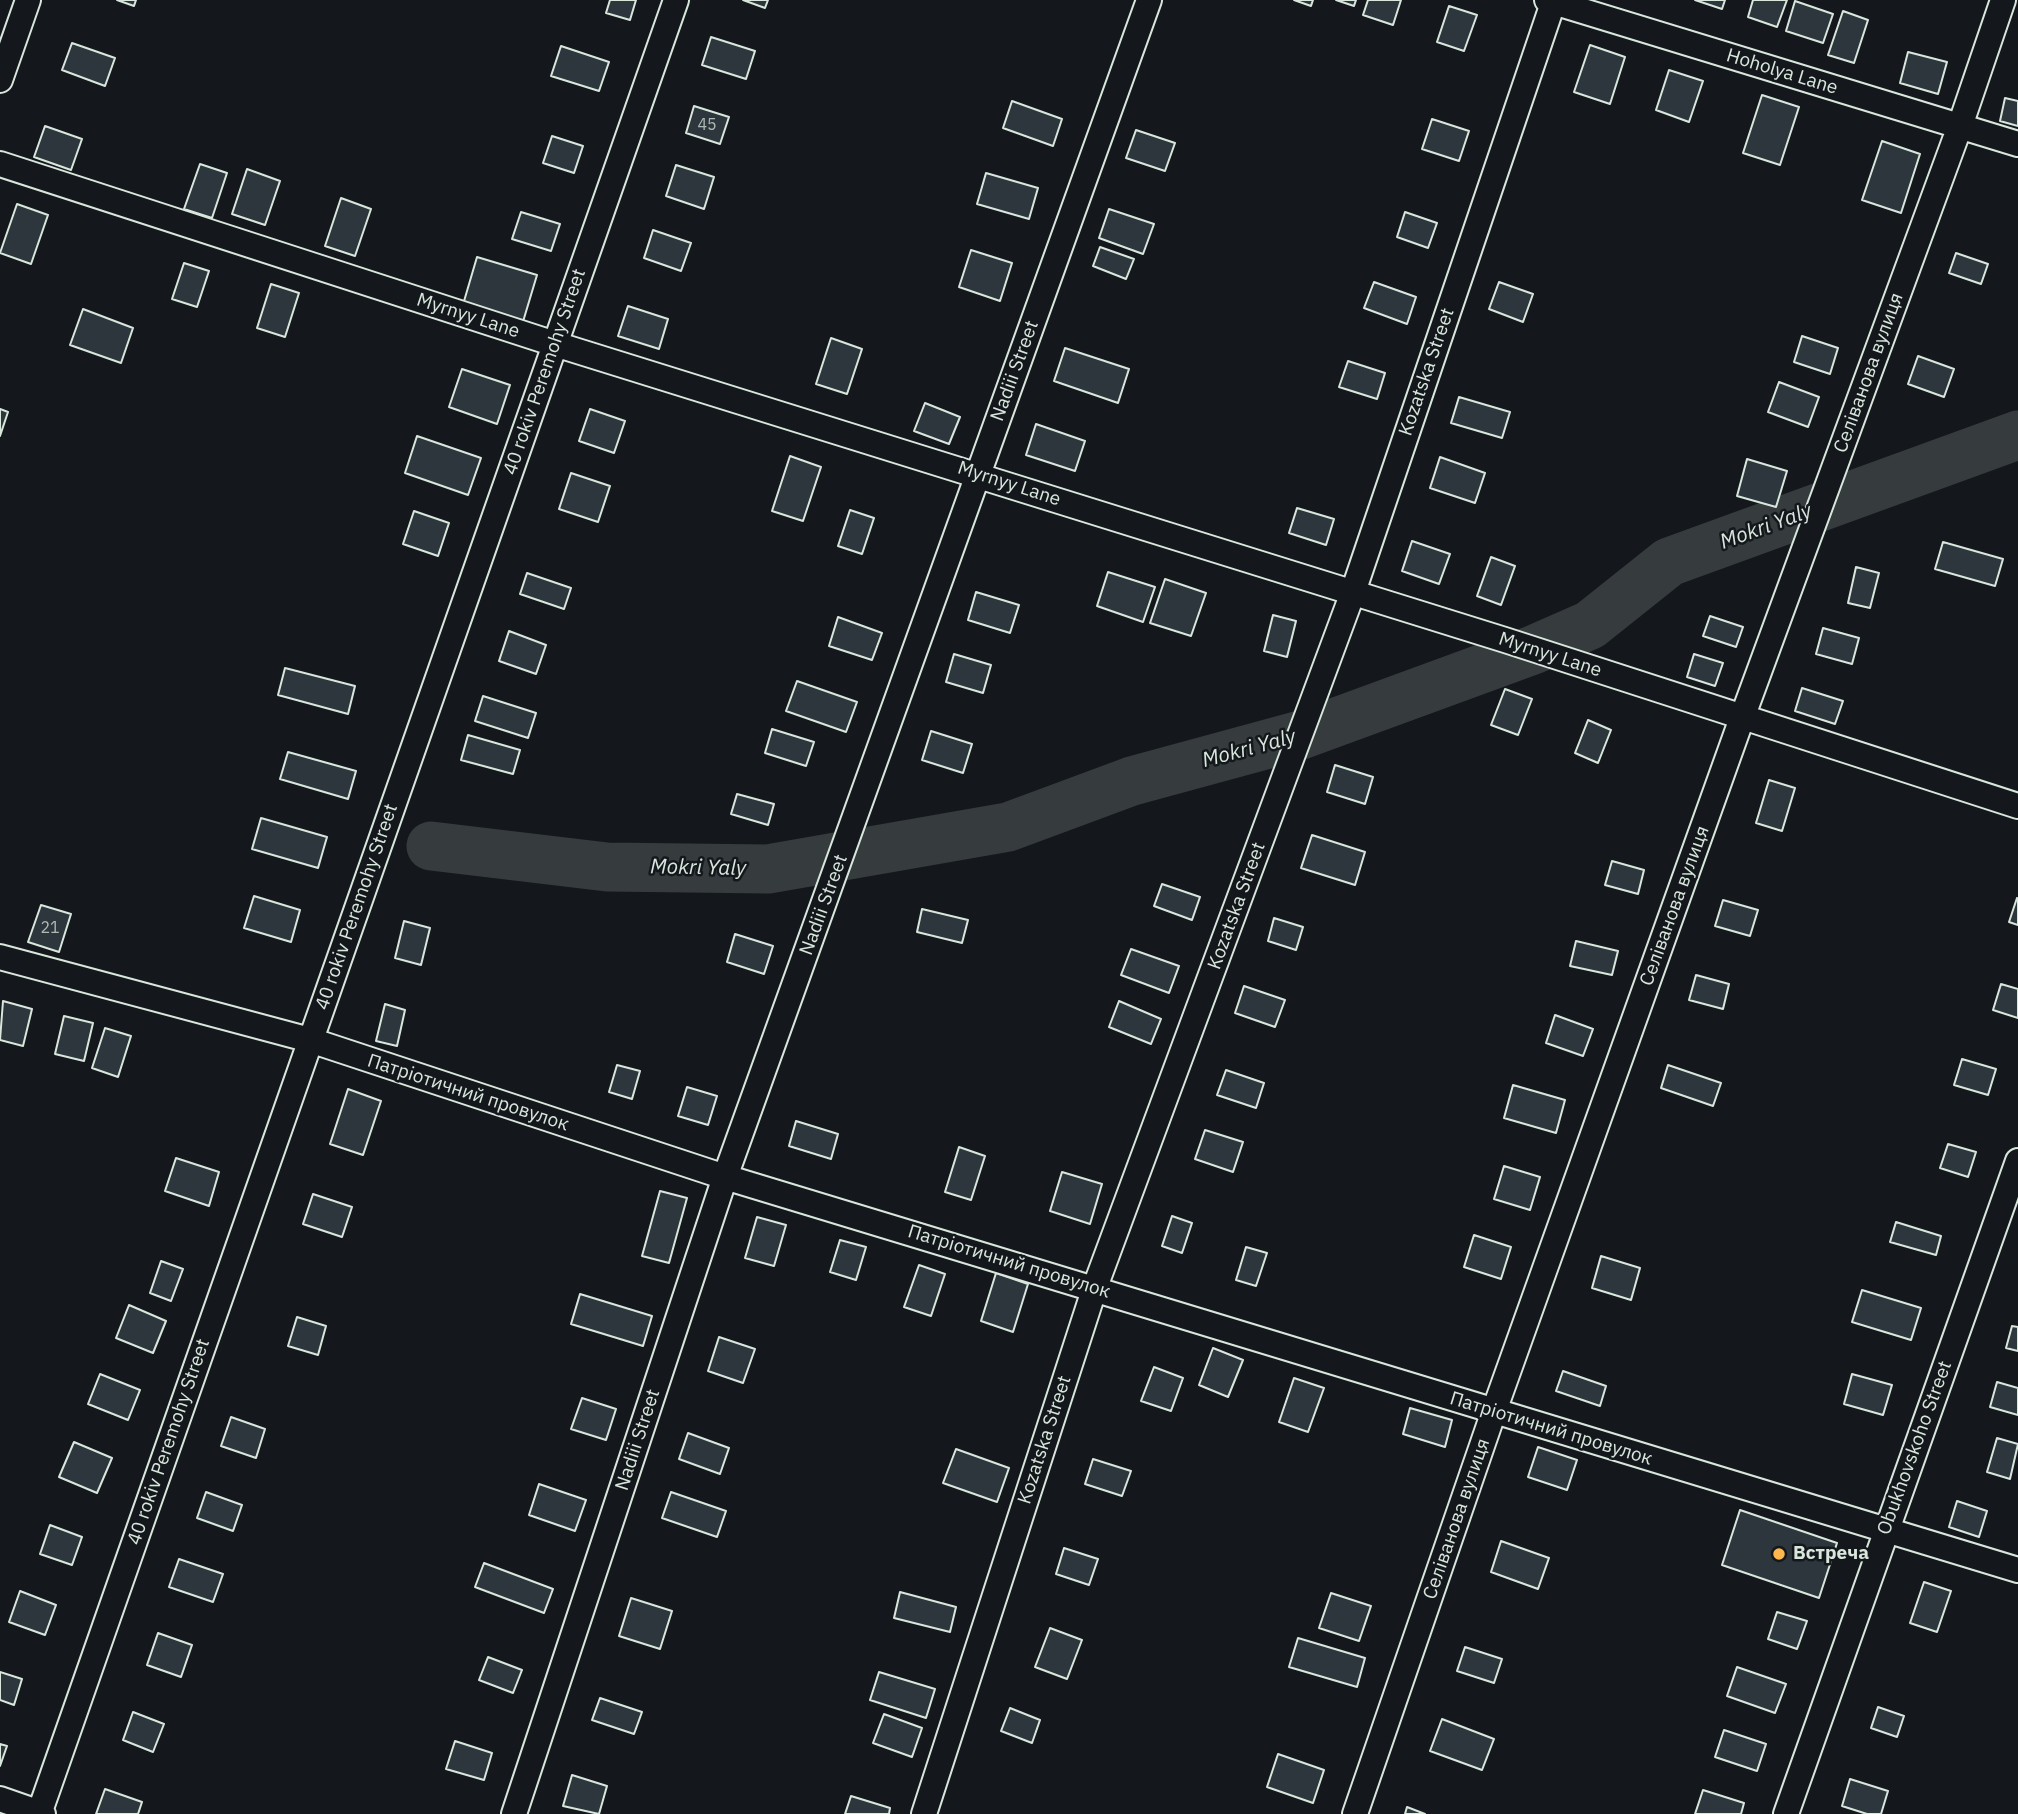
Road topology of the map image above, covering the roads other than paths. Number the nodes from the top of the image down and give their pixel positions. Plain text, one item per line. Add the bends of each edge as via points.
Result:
1 (28, 0) edge
2 (676, 0) edge
3 (1149, 0) edge
4 (2003, 0) edge
5 (1551, 1) edge
6 (0, 80) edge
7 (1960, 126) junction
8 (2018, 144) edge
9 (0, 164) edge
10 (555, 344) junction
11 (978, 474) junction
12 (1352, 595) junction
13 (1742, 718) junction
14 (2018, 806) edge
15 (0, 957) edge
16 (310, 1040) junction
17 (2018, 1161) edge
18 (725, 1177) junction
19 (1095, 1287) junction
20 (1494, 1411) junction
21 (1884, 1532) junction
22 (2018, 1570) edge
23 (0, 1799) edge
24 (40, 1814) edge
25 (514, 1814) edge
26 (924, 1814) edge
27 (1355, 1814) edge
28 (1786, 1814) edge

1 - 6 street
2 - 10 street, 40 rokiv Peremohy Street
3 - 11 street, Nadiii Street
4 - 7 street, Селіванова вулиця
5 - 7 street, Hoholya Lane
5 - 12 street, Kozatska Street
7 - 8 street, Hoholya Lane
7 - 13 street, Селіванова вулиця
9 - 10 street, Myrnyy Lane
10 - 11 street, Myrnyy Lane
10 - 16 street, 40 rokiv Peremohy Street
11 - 12 street, Myrnyy Lane
11 - 18 street, Nadiii Street
12 - 13 street, Myrnyy Lane
12 - 19 street, Kozatska Street
13 - 14 street, Myrnyy Lane
13 - 20 street, Селіванова вулиця
15 - 16 street, Патріотичний провулок
16 - 18 street, Патріотичний провулок
16 - 24 street, 40 rokiv Peremohy Street
17 - 21 street, Obukhovskoho Street
18 - 19 street, Патріотичний провулок
18 - 25 street, Nadiii Street
19 - 20 street, Патріотичний провулок
19 - 26 street, Kozatska Street
20 - 21 street, Патріотичний провулок
20 - 27 street, Селіванова вулиця
21 - 22 street, Патріотичний провулок
21 - 28 street, Obukhovskoho Street
23 - 24 street

